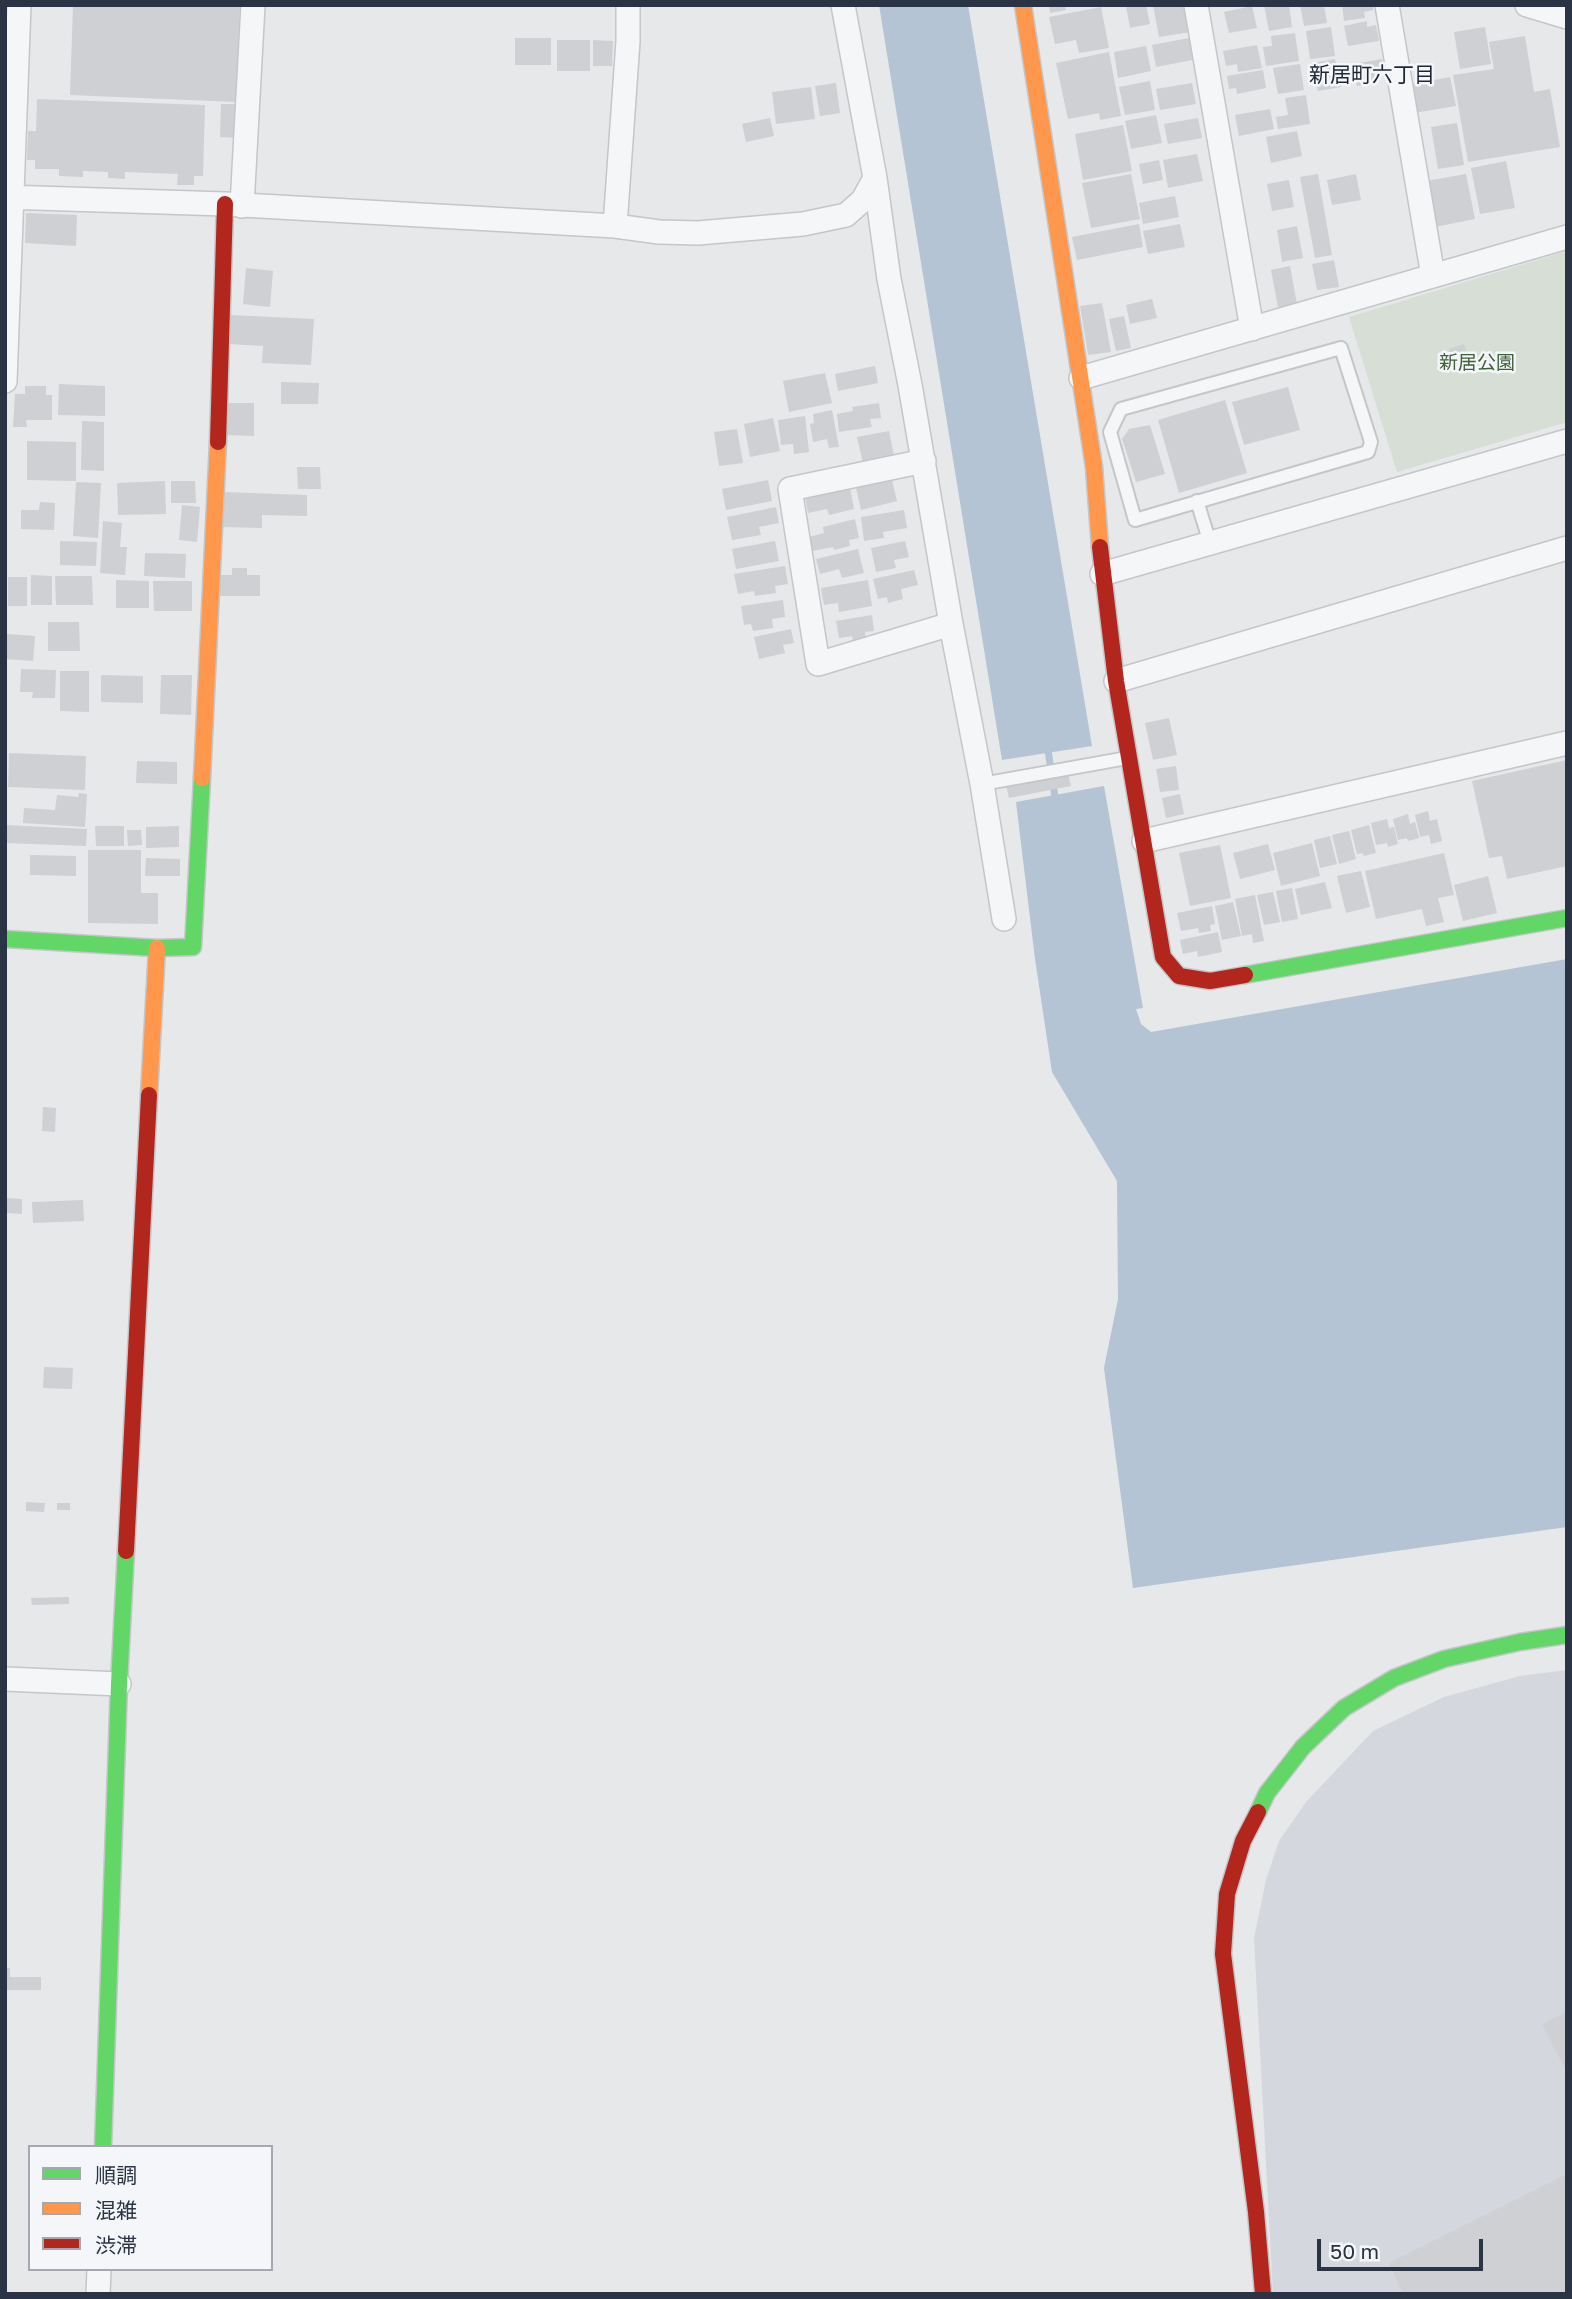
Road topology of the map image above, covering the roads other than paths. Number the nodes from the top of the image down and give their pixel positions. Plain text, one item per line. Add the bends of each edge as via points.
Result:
1 (19, 5) edge
2 (253, 5) edge
3 (628, 5) edge
4 (843, 5) edge
5 (1023, 5) edge
6 (1196, 5) edge
7 (1387, 5) edge
8 (1527, 5) edge
9 (1567, 17) edge
10 (11, 64) edge
11 (875, 178) junction
12 (9, 197) edge
13 (233, 205) junction
14 (615, 226) junction
15 (1567, 237) edge
16 (1433, 276) junction
17 (1252, 329) junction
18 (1081, 378) junction
19 (5, 381) edge
20 (1567, 441) edge
21 (923, 461) junction
22 (1197, 501) junction
23 (1210, 543) junction
24 (1567, 548) edge
25 (1102, 574) junction
26 (951, 624) junction
27 (1116, 681) junction
28 (1567, 743) edge
29 (1129, 757) junction
30 (982, 784) junction
31 (1143, 841) junction
32 (1567, 918) edge
33 (1004, 919) dead end
34 (5, 939) edge
35 (157, 948) junction
36 (1567, 1635) edge
37 (5, 1679) edge
38 (120, 1684) junction
39 (103, 2145) edge
40 (99, 2271) edge
41 (98, 2294) edge
42 (1263, 2294) edge

1 - 10 street
2 - 13 street
3 - 14 street
4 - 11 street
5 - 18 street
6 - 17 street
7 - 16 street
8 - 9 street
10 - 12 street
11 - 14 street via 863,200 846,215 803,224 698,233
11 - 21 street
12 - 13 street
12 - 19 street
13 - 14 street
13 - 35 street via 193,947
15 - 16 street
16 - 17 street
17 - 18 street
18 - 25 street
20 - 23 street
21 - 26 street
21 - 26 street via 790,489 818,664
22 - 22 lane via 1135,520 1110,432 1121,409 1341,348 1371,442 1368,452
22 - 23 lane
23 - 25 street
24 - 27 street
25 - 27 street
26 - 30 street
27 - 29 street
28 - 31 street
29 - 30 lane
29 - 31 street
30 - 33 street
31 - 32 street via 1163,957 1179,976 1196,980
34 - 35 street
35 - 38 street
36 - 42 street via 1444,1659 1394,1678 1344,1708 1303,1747 1267,1793 1242,1841 1227,1895 1223,1954
37 - 38 street
38 - 39 street
40 - 41 street

